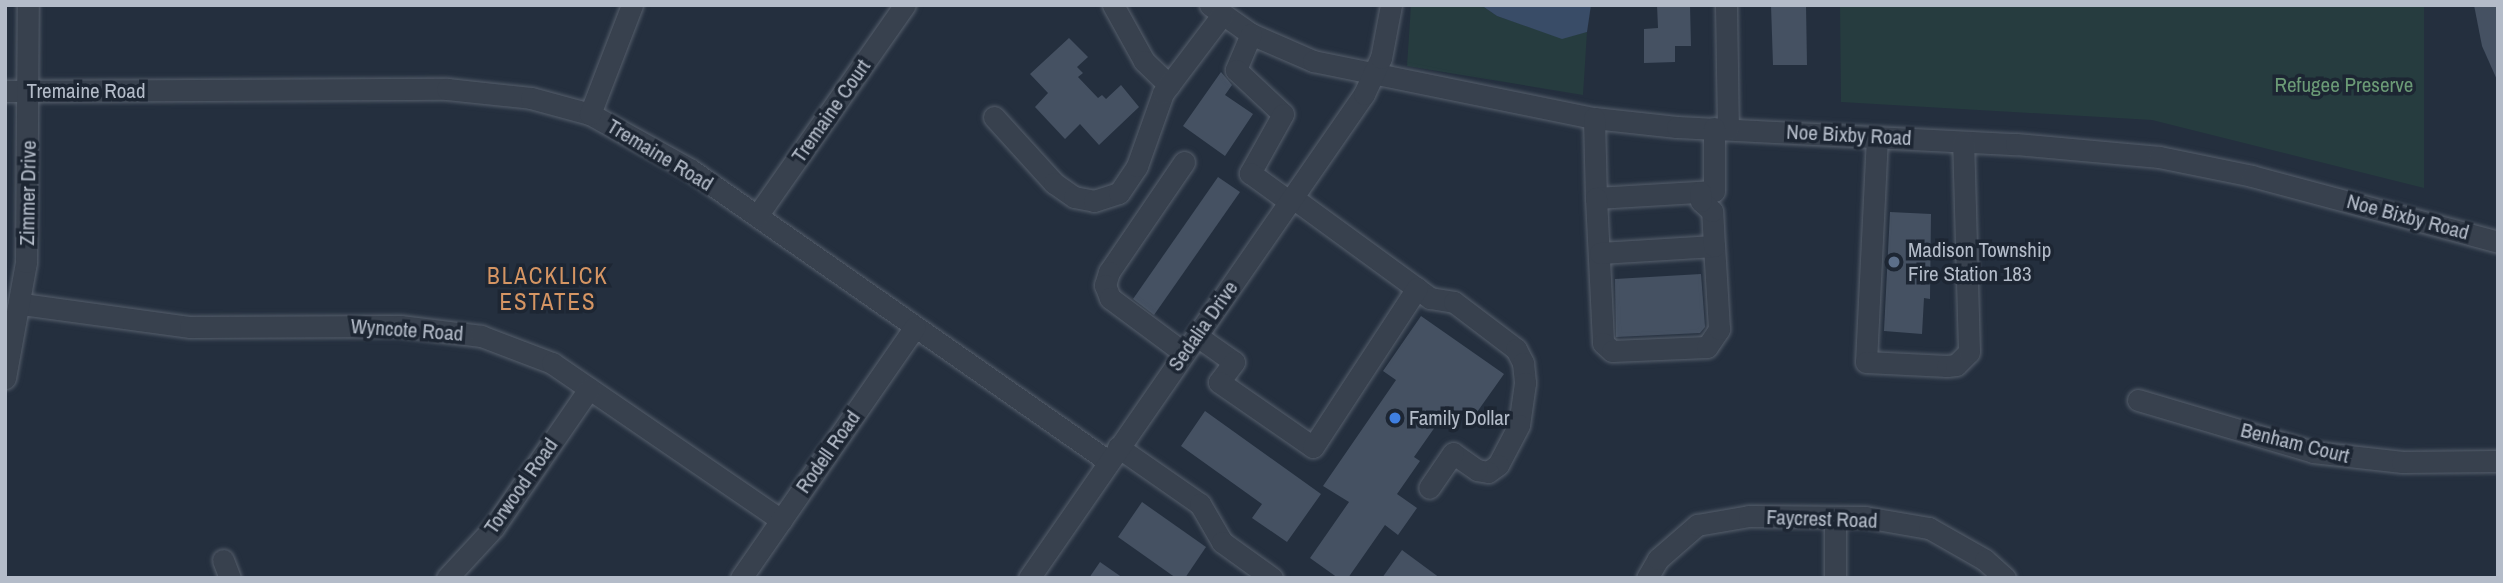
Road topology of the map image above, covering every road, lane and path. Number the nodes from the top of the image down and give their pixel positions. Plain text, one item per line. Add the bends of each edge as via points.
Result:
1 (28, 5) edge
2 (632, 5) edge
3 (905, 5) edge
4 (1113, 5) edge
5 (1391, 5) edge
6 (1726, 5) edge
7 (1216, 10) edge
8 (1251, 34) junction
9 (1374, 74) junction
10 (1169, 85) junction
11 (29, 90) junction
12 (5, 91) edge
13 (590, 114) junction
14 (993, 117) dead end
15 (1594, 118) junction
16 (1721, 129) junction
17 (1877, 136) junction
18 (1964, 142) junction
19 (1184, 162) dead end
20 (1700, 192) junction
21 (1595, 198) junction
22 (1292, 200) junction
23 (757, 216) junction
24 (2498, 242) edge
25 (1714, 246) junction
26 (1600, 253) junction
27 (1417, 288) junction
28 (22, 304) junction
29 (915, 327) junction
30 (1190, 344) junction
31 (5, 378) edge
32 (589, 389) junction
33 (2138, 400) dead end
34 (1113, 454) junction
35 (2498, 461) edge
36 (1429, 488) dead end
37 (1835, 517) junction
38 (781, 520) junction
39 (447, 578) edge
40 (741, 578) edge
41 (1029, 578) edge
42 (1272, 578) edge
43 (1647, 578) edge
44 (1835, 578) edge
45 (2005, 578) edge

1 - 11 street, Zimmer Drive
2 - 13 street
3 - 23 street, Tremaine Court
4 - 10 street via 1144,61
5 - 9 street, Sedalia Drive
6 - 16 street
7 - 8 street, Noe Bixby Road
7 - 10 street
8 - 9 street, Noe Bixby Road via 1313,61
8 - 22 street via 1236,70 1283,114 1250,173
9 - 15 street, Noe Bixby Road
9 - 22 street, Sedalia Drive
10 - 14 street via 1147,129 1137,166 1119,193 1094,201 1074,197 1054,183
11 - 12 street, Tremaine Road
11 - 13 street, Tremaine Road via 447,89 531,98
11 - 28 street, Zimmer Drive via 29,220
13 - 23 street, Tremaine Road via 655,147
15 - 16 street, Noe Bixby Road
15 - 21 street
16 - 17 street, Noe Bixby Road
16 - 20 street via 1714,191
17 - 18 street, Noe Bixby Road
17 - 18 street via 1866,362 1947,366 1956,365 1969,352
18 - 24 street, Noe Bixby Road via 2113,152 2194,163
19 - 30 street via 1109,272 1105,285 1110,298
20 - 21 street
20 - 25 street via 1701,201 1712,211
21 - 26 street
22 - 27 street
22 - 30 street, Sedalia Drive
23 - 29 street, Tremaine Road
25 - 26 street
25 - 26 street via 1718,330 1707,347 1612,351 1603,343
27 - 30 street via 1313,447 1219,382 1234,362
27 - 36 street via 1430,298 1454,302 1516,349 1525,383 1519,425 1498,465 1488,472 1477,470 1452,453
28 - 31 street, Zimmer Drive
28 - 32 street, Wyncote Road via 190,327 451,330 529,352
29 - 34 street, Tremaine Road
29 - 38 street, Rodell Road
30 - 34 street, Sedalia Drive
32 - 38 street, Wyncote Road
32 - 39 street, Torwood Road via 494,527
33 - 35 street, Benham Court via 2313,452 2402,462
34 - 41 street, Sedalia Drive
34 - 42 street, Tremaine Road via 1200,504 1222,542
37 - 43 street, Faycrest Road via 1722,518 1697,524 1658,559
37 - 44 street
37 - 45 street, Faycrest Road via 1929,528 1985,560
38 - 40 street, Rodell Road

